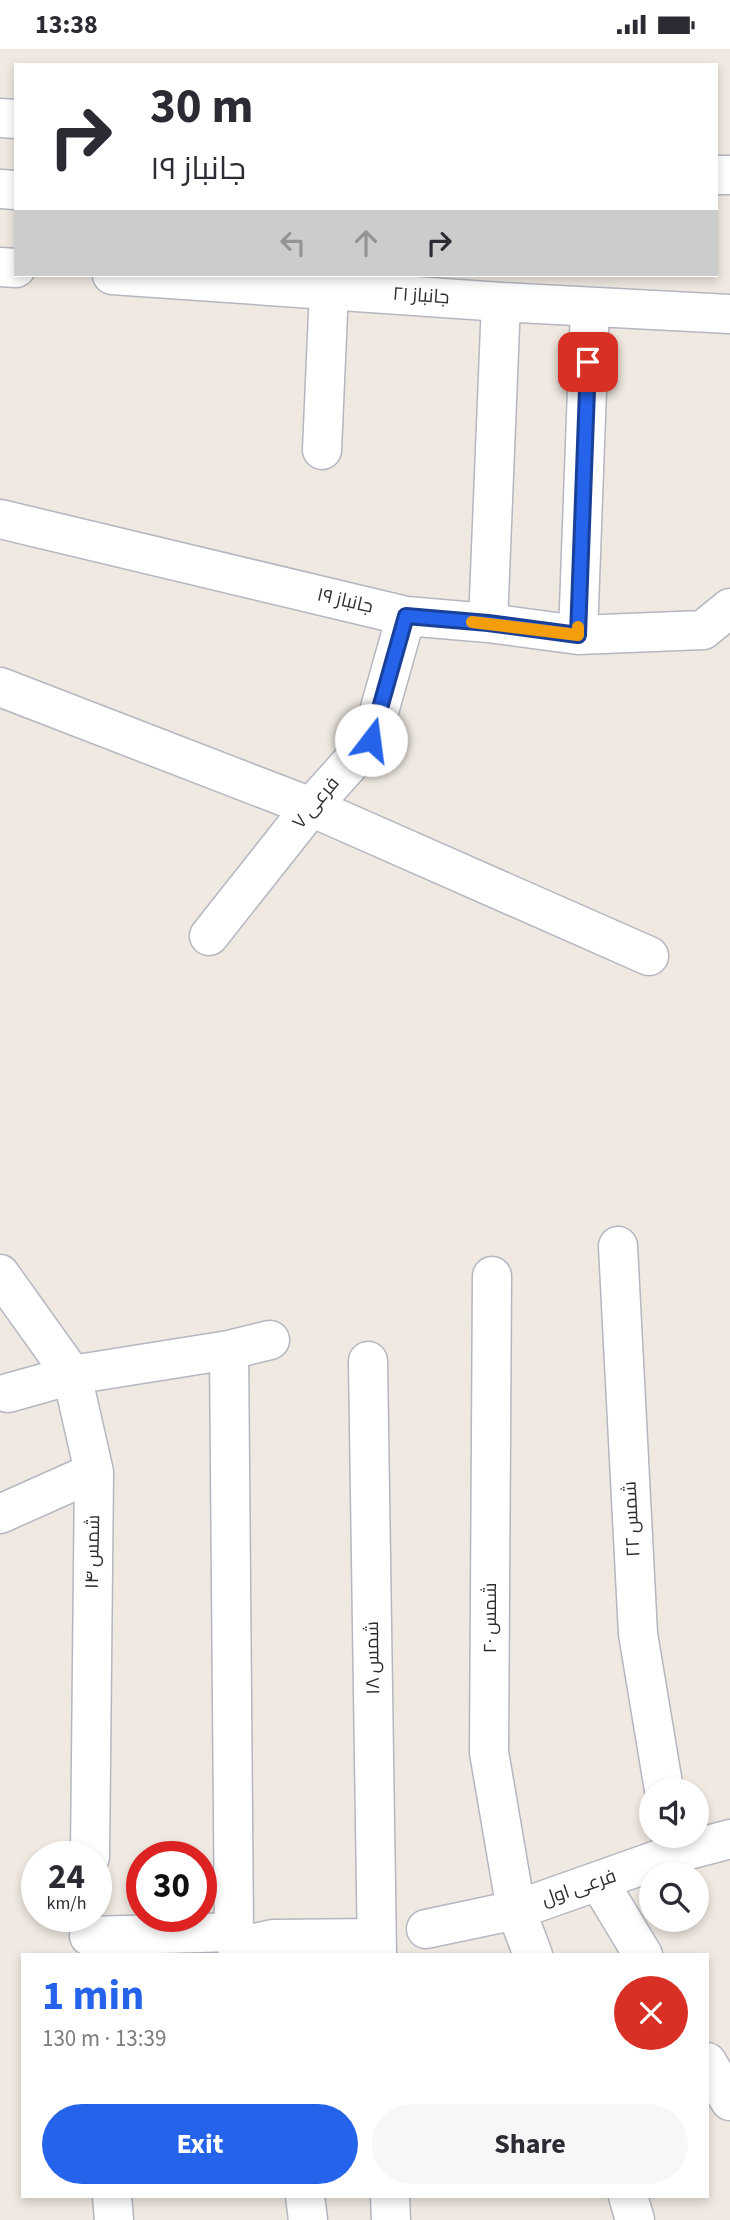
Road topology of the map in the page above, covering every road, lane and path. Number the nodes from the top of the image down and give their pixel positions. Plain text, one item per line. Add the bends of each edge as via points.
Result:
1 (140, 277) edge
2 (329, 290) junction
3 (501, 302) junction
4 (590, 307) junction
5 (730, 314) edge
6 (322, 450) dead end
7 (0, 519) edge
8 (730, 608) edge
9 (406, 616) junction
10 (488, 623) junction
11 (578, 635) junction
12 (0, 687) edge
13 (311, 807) junction
14 (209, 936) dead end
15 (649, 956) dead end
16 (618, 1246) dead end
17 (0, 1274) edge
18 (492, 1276) dead end
19 (270, 1340) dead end
20 (229, 1350) junction
21 (368, 1361) dead end
22 (72, 1375) junction
23 (8, 1393) dead end
24 (94, 1472) junction
25 (0, 1514) edge
26 (662, 1778) edge
27 (730, 1839) edge
28 (90, 1841) edge
29 (709, 1841) edge
30 (667, 1848) edge
31 (599, 1882) junction
32 (516, 1910) junction
33 (426, 1929) dead end
34 (90, 1936) edge
35 (255, 1943) edge
36 (377, 1947) edge
37 (532, 1953) edge
38 (642, 1953) edge
39 (709, 2065) edge
40 (730, 2101) edge
41 (112, 2198) edge
42 (305, 2198) edge
43 (390, 2198) edge
44 (629, 2198) edge
45 (114, 2220) edge
46 (308, 2220) edge
47 (391, 2220) edge
48 (635, 2220) edge

1 - 2 street, جانباز ۲۱
2 - 3 street, جانباز ۲۱
2 - 6 street
3 - 4 street, جانباز ۲۱
3 - 10 street
4 - 5 street, جانباز ۲۱
4 - 11 street
7 - 9 street, جانباز ۱۹
8 - 11 street, جانباز ۱۹ via 703,630
9 - 10 street, جانباز ۱۹
9 - 13 street, فرعی ۷ via 371,740
10 - 11 street, جانباز ۱۹
12 - 13 street
13 - 14 street, فرعی ۷
13 - 15 street
16 - 26 street, شمس ۲۲ via 638,1634
17 - 22 street, شمس ۱۴
18 - 32 street, شمس ۲۰ via 489,1752
19 - 20 street
20 - 22 street
20 - 35 street
21 - 36 street, شمس ۱۸
22 - 23 street
22 - 24 street, شمس ۱۴
24 - 25 street
24 - 28 street, شمس ۱۴
27 - 29 street, فرعی اول
30 - 31 street, فرعی اول
31 - 32 street, فرعی اول
31 - 38 street
32 - 33 street, فرعی اول
32 - 37 street, شمس ۲۰
34 - 35 street
35 - 36 street
39 - 40 street
41 - 45 street
42 - 46 street
43 - 47 street
44 - 48 street

